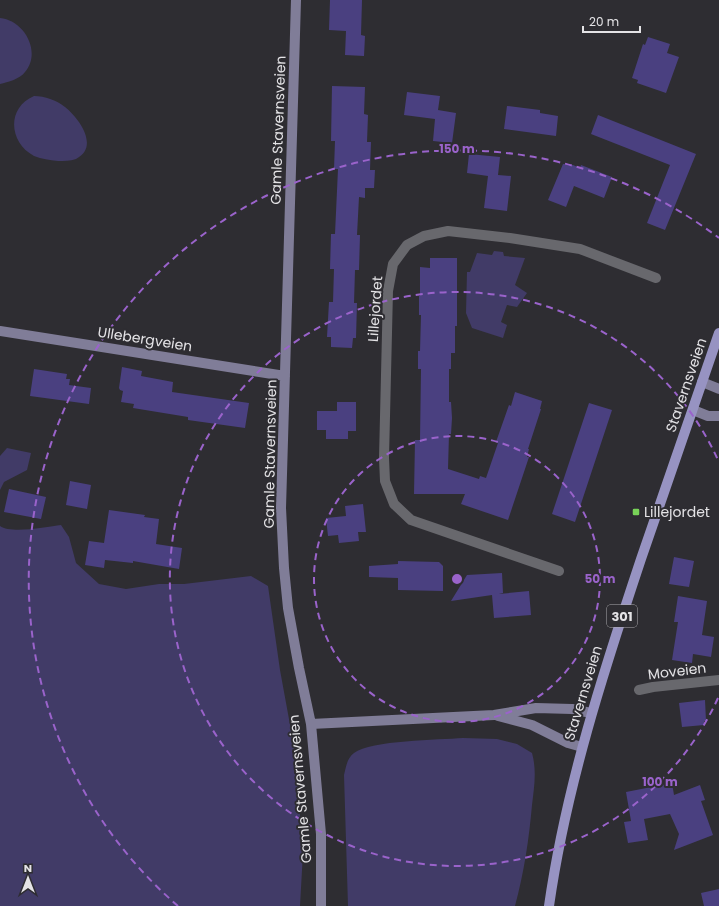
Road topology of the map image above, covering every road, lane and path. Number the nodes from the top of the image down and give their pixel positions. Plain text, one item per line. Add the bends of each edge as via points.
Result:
1 (296, 0) edge
2 (656, 278) dead end
3 (0, 331) edge
4 (719, 334) edge
5 (286, 376) junction
6 (702, 382) junction
7 (719, 389) edge
8 (693, 410) junction
9 (719, 416) edge
10 (559, 571) dead end
11 (719, 680) edge
12 (639, 690) dead end
13 (591, 713) junction
14 (494, 715) junction
15 (311, 724) junction
16 (582, 747) junction
17 (321, 906) edge
18 (549, 906) edge

1 - 5 street, Gamle Stavernsveien
2 - 10 street, Lillejordet via 580,249 448,231 424,236 407,246 393,264 388,291 384,458 385,481 394,504 411,520
3 - 5 street, Ullebergveien
4 - 6 main road, Stavernsveien / 301
5 - 15 street, Gamle Stavernsveien via 281,508 284,568 293,641
6 - 7 street
6 - 8 main road, Stavernsveien / 301
8 - 9 street via 708,416
8 - 13 main road, Stavernsveien / 301
11 - 12 street, Moveien
13 - 14 street via 572,709 536,708
13 - 16 main road, Stavernsveien / 301
14 - 15 street
14 - 16 street via 532,725
15 - 17 street, Gamle Stavernsveien via 321,834
16 - 18 main road, Stavernsveien / 301 via 562,826

